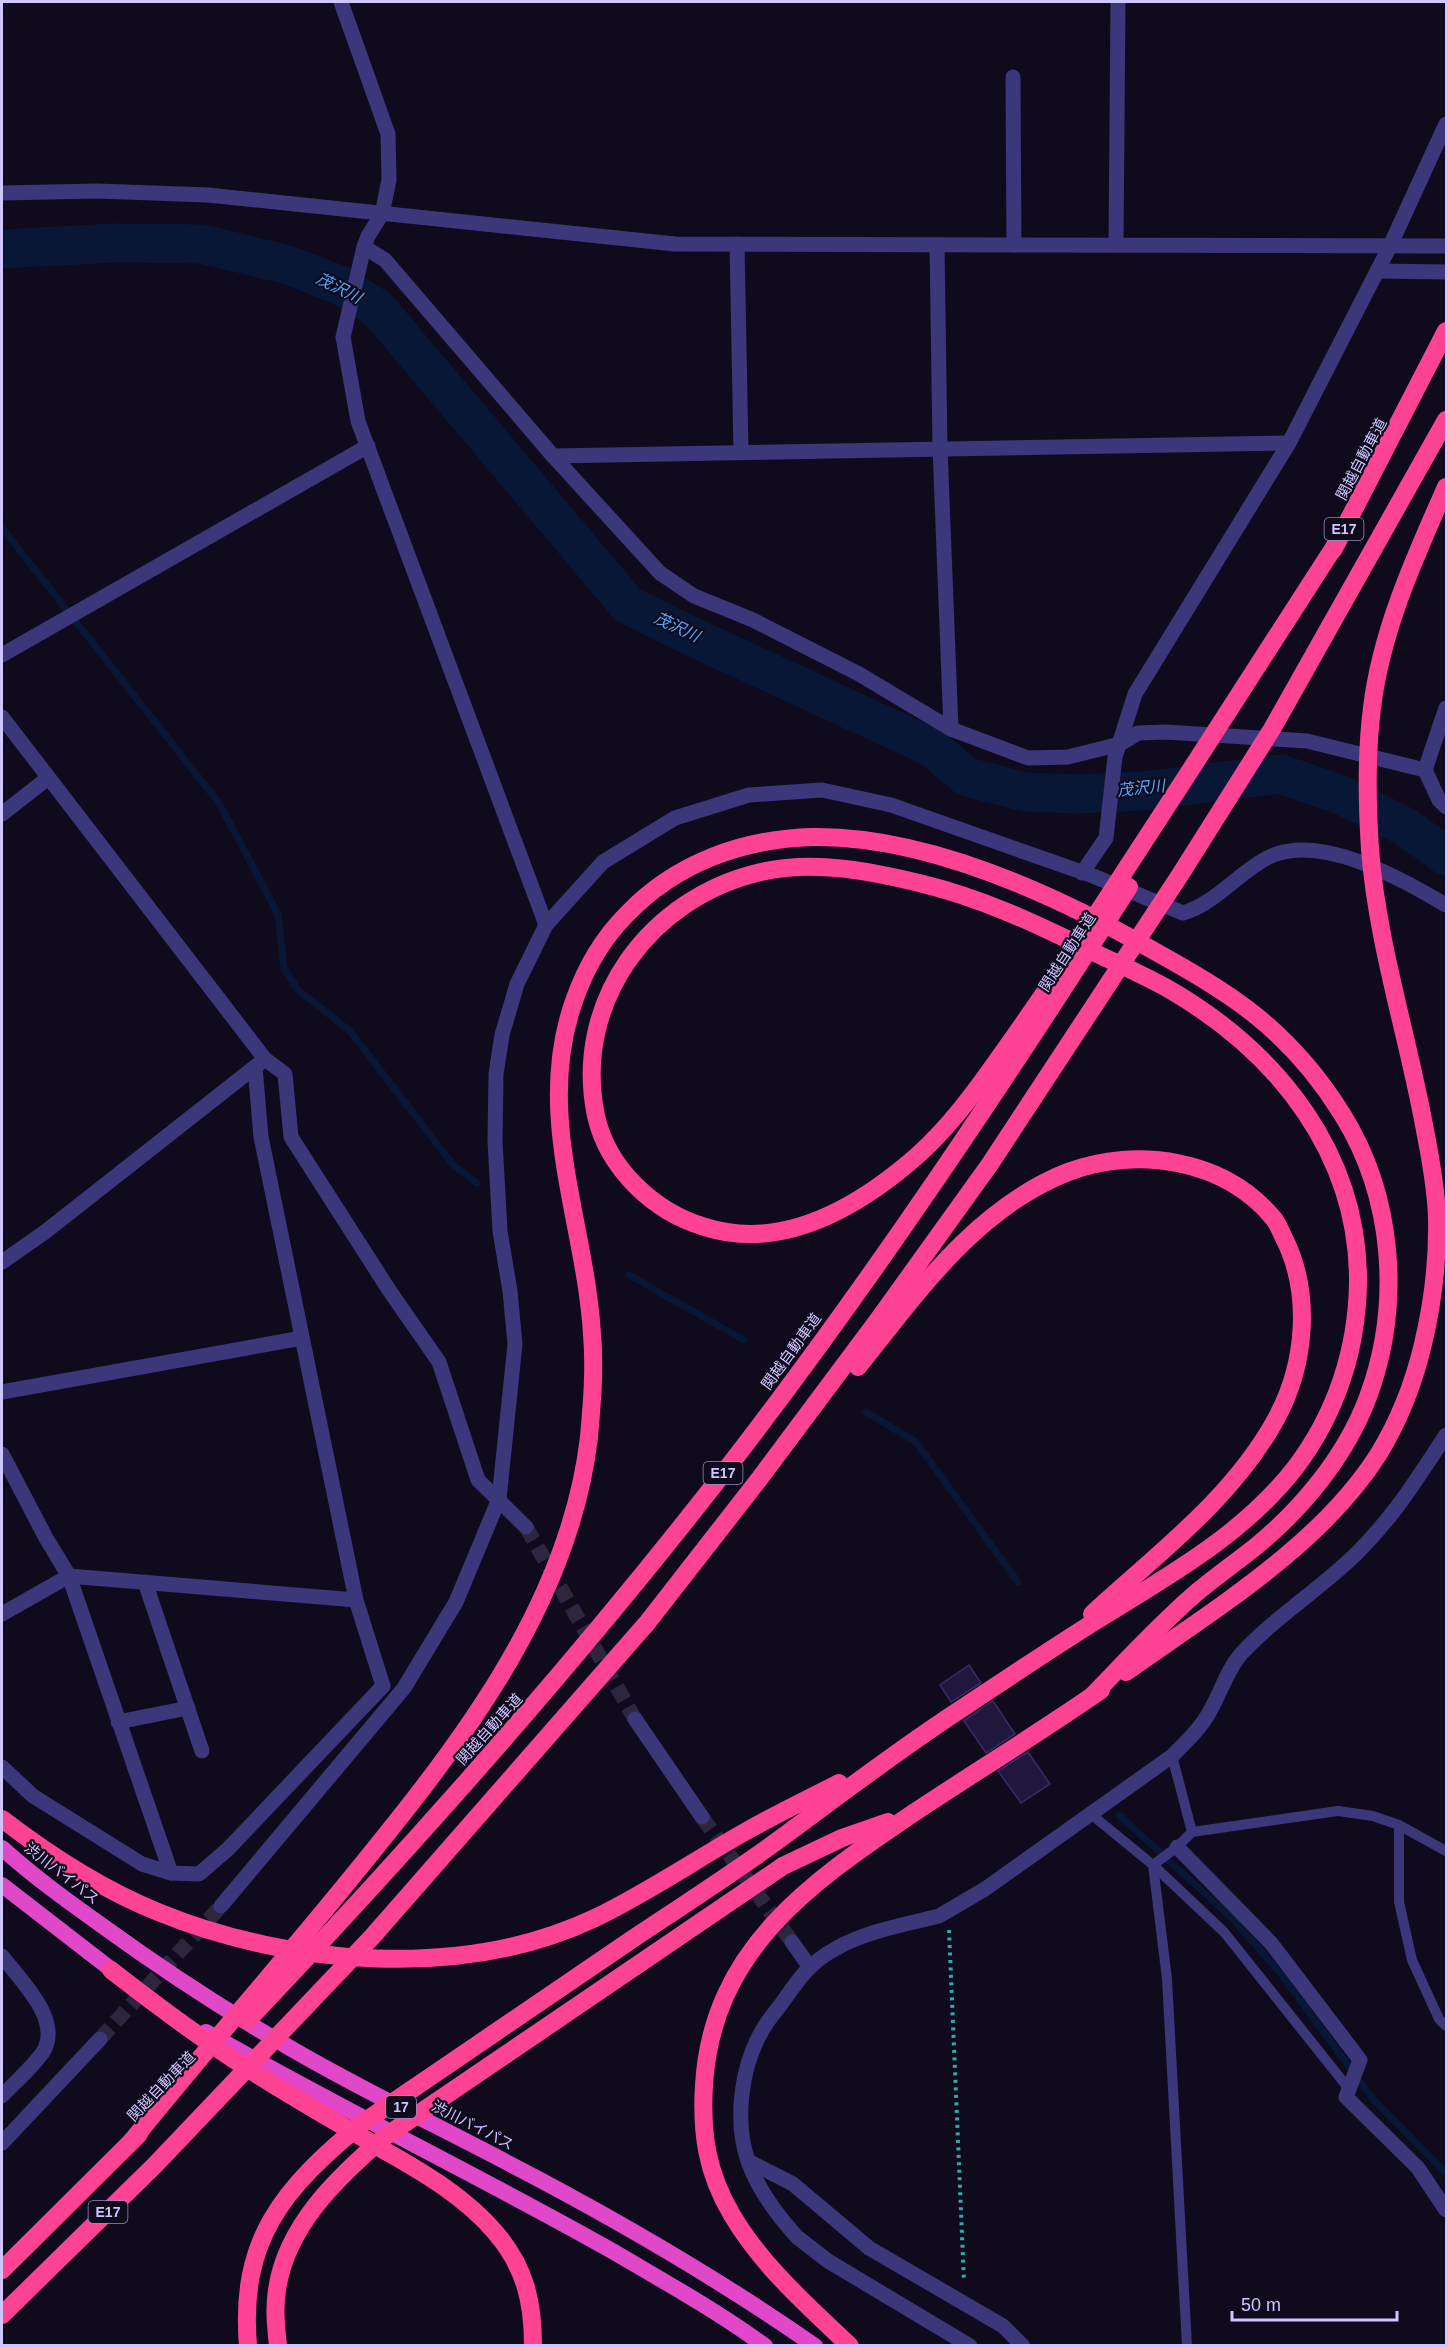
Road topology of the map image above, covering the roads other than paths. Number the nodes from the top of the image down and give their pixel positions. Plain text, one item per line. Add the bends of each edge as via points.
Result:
1 (341, 2) edge
2 (1118, 2) edge
3 (1013, 77) dead end
4 (1446, 124) edge
5 (2, 193) edge
6 (382, 214) junction
7 (737, 244) junction
8 (1116, 244) junction
9 (937, 245) junction
10 (1014, 245) junction
11 (1390, 246) junction
12 (1446, 246) edge
13 (364, 247) junction
14 (1377, 271) junction
15 (1446, 272) edge
16 (1446, 331) edge
17 (1446, 420) edge
18 (1289, 442) junction
19 (368, 447) junction
20 (940, 448) junction
21 (741, 452) junction
22 (553, 456) junction
23 (1446, 487) edge
24 (2, 655) edge
25 (1446, 708) edge
26 (2, 717) edge
27 (951, 729) junction
28 (1117, 751) junction
29 (1425, 770) junction
30 (48, 778) junction
31 (1446, 807) edge
32 (2, 814) edge
33 (1082, 873) junction
34 (1446, 905) edge
35 (546, 926) junction
36 (1052, 995) junction
37 (260, 1063) junction
38 (2, 1262) edge
39 (302, 1338) junction
40 (2, 1392) edge
41 (1446, 1435) edge
42 (2, 1454) edge
43 (499, 1499) junction
44 (526, 1527) tunnel mouth
45 (69, 1576) junction
46 (145, 1582) junction
47 (356, 1600) junction
48 (2, 1614) edge
49 (647, 1623) junction
50 (1057, 1645) junction
51 (383, 1686) junction
52 (404, 1688) junction
53 (1092, 1696) junction
54 (188, 1708) junction
55 (635, 1719) tunnel mouth
56 (118, 1722) junction
57 (202, 1751) dead end
58 (1172, 1756) junction
59 (886, 1759) junction
60 (2, 1767) edge
61 (913, 1814) junction
62 (1092, 1815) junction
63 (702, 1816) tunnel mouth
64 (2, 1819) edge
65 (1399, 1825) junction
66 (1192, 1832) junction
67 (1176, 1847) junction
68 (2, 1848) edge
69 (1446, 1851) edge
70 (1154, 1865) junction
71 (171, 1873) junction
72 (2, 1885) edge
73 (221, 1906) tunnel mouth
74 (792, 1942) tunnel mouth
75 (2, 1956) edge
76 (809, 1966) junction
77 (111, 1970) junction
78 (1446, 2026) edge
79 (100, 2039) tunnel mouth
80 (185, 2082) junction
81 (1349, 2089) junction
82 (2, 2096) edge
83 (2, 2143) edge
84 (748, 2161) junction
85 (1446, 2210) edge
86 (2, 2270) edge
87 (2, 2315) edge
88 (248, 2346) edge
89 (278, 2346) edge
90 (533, 2346) edge
91 (765, 2346) edge
92 (814, 2346) edge
93 (850, 2346) edge
94 (970, 2346) edge
95 (1023, 2346) edge
96 (1187, 2346) edge

1 - 6 street via 388,134 389,180
2 - 8 street
3 - 10 street
4 - 11 street
5 - 6 street via 208,195
6 - 7 street via 675,244
6 - 13 street
7 - 9 street
7 - 21 street
8 - 10 street
8 - 11 street
9 - 10 street
9 - 20 street
11 - 12 street
11 - 14 street
13 - 19 street via 343,337 358,421
13 - 22 street via 386,260
14 - 15 street
14 - 18 street
16 - 36 highway, 関越自動車道 / E17 via 1338,542
17 - 49 highway, E17 via 1272,729 990,1164 760,1478
18 - 20 street
18 - 28 street via 1135,694
19 - 24 street
19 - 35 street
20 - 21 street
20 - 27 street
21 - 22 street
22 - 27 street via 660,573 694,596 753,620 859,674
23 - 53 highway via 1400,594 1383,650 1372,706 1368,803 1379,916 1415,1073 1437,1215 1436,1270 1418,1367 1401,1413 1378,1455 1348,1496 1312,1534
25 - 29 street
26 - 30 street
27 - 28 street via 1028,758
28 - 29 street via 1138,733 1307,741
28 - 33 street via 1106,838
29 - 31 street
30 - 32 street
30 - 37 street
33 - 34 street via 1183,913 1212,900 1268,858 1290,851 1319,851 1354,860 1408,883
33 - 35 street via 891,805 822,790 749,795 675,818 603,862
35 - 43 street via 517,984 502,1035 496,1074 495,1141 501,1231 515,1344
36 - 50 highway via 963,1109 926,1148 861,1198 793,1230 760,1235 723,1233 689,1223 656,1203 627,1177 609,1150 597,1118 593,1077 594,1043 603,1010 634,950 660,923 689,901 762,872 800,867 846,868 941,888 994,907 1168,988 1238,1038 1300,1105 1324,1140 1341,1178 1356,1237 1358,1302 1342,1385 1323,1426 1266,1502 1188,1564
36 - 80 highway, 関越自動車道 / E17 via 943,1170 735,1458 546,1693 348,1915
37 - 38 street
37 - 39 street via 261,1137
37 - 43 street via 285,1074 291,1137 439,1362 478,1480
39 - 40 street
39 - 47 street
41 - 58 street via 1413,1489 1359,1551 1238,1657 1210,1711
42 - 45 street
43 - 44 street
43 - 52 street via 456,1602
45 - 46 street
45 - 48 street
45 - 56 street
46 - 47 street
46 - 54 street
47 - 51 street
49 - 50 highway via 715,1546 927,1281 996,1213 1029,1191 1105,1161 1145,1158 1183,1164 1215,1174 1248,1193 1275,1220 1293,1256 1301,1293 1302,1336 1294,1377 1256,1452 1222,1493
49 - 87 highway, E17 via 372,1937 211,2107
50 - 59 highway
51 - 52 street
51 - 71 street via 199,1875
52 - 73 street
53 - 61 highway
53 - 80 highway via 1175,1611 1286,1520 1318,1483 1347,1440 1367,1400 1379,1360 1388,1292 1388,1245 1367,1162 1318,1079 1289,1045 1256,1016 1182,967 1074,908 950,860 858,840 771,840 691,865 626,914 598,949 564,1029 559,1122 592,1333 593,1391 588,1447 576,1504 556,1562 498,1681 450,1751
54 - 56 street
54 - 57 street
55 - 63 street
56 - 71 street
58 - 62 street
58 - 66 lane
59 - 64 highway via 751,1829 594,1918 538,1940 437,1957 378,1959 324,1955 216,1932 158,1912 114,1890 66,1864
59 - 88 highway via 766,1849 361,2124 317,2161 292,2188 258,2247 249,2282
60 - 71 street via 33,1796 63,1815 142,1864
61 - 89 highway via 842,1838 783,1866 383,2138 336,2181 295,2238 277,2289
61 - 93 highway via 827,1873 765,1932 722,1998 710,2034 705,2069 705,2145 714,2179 732,2215 751,2245 778,2275
62 - 70 lane
62 - 76 street via 939,1916 866,1935
65 - 66 lane via 1338,1811
65 - 69 lane
65 - 78 lane via 1399,1902 1412,1960 1439,2019
66 - 67 lane
67 - 70 lane
67 - 81 street via 1271,1943 1360,2060
68 - 92 highway, 渋川バイパス / 17 via 23,1868 146,1958 238,2017 681,2258
70 - 81 lane via 1224,1932
70 - 96 lane via 1167,1978
72 - 77 highway, 17
74 - 76 street
75 - 82 street via 39,2003 48,2037 43,2052
76 - 84 street via 762,2030 746,2068 741,2102
77 - 90 highway via 180,2024 265,2080 440,2184 473,2210 514,2258 527,2287 533,2316
77 - 91 highway, 17 via 267,2067 590,2239 671,2285
79 - 83 street
80 - 86 highway, 関越自動車道 / E17 via 131,2142
81 - 85 street via 1346,2097 1418,2168
84 - 94 street via 765,2197 797,2237 828,2261
84 - 95 street via 793,2184 869,2248 1003,2326

